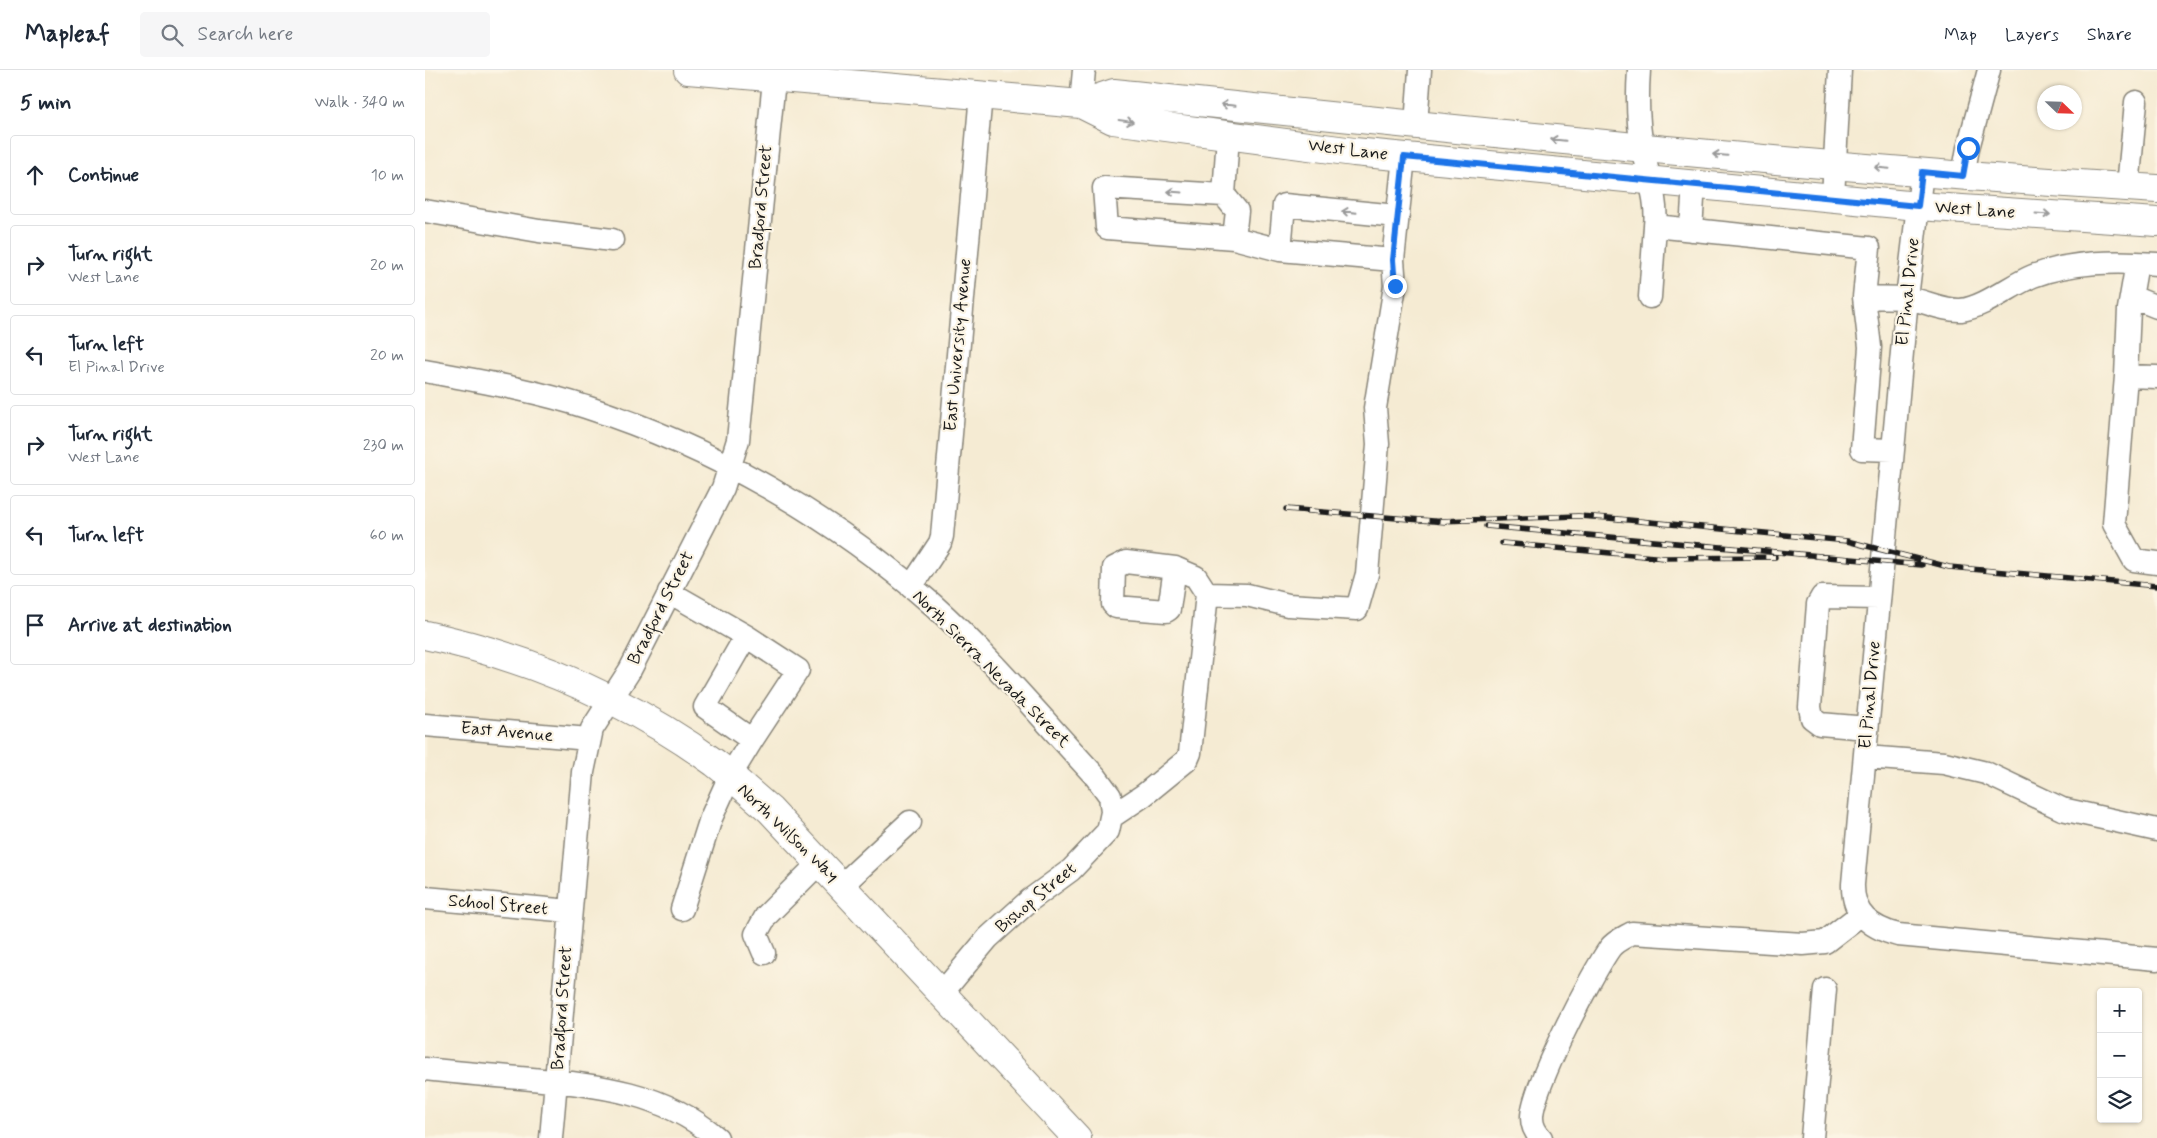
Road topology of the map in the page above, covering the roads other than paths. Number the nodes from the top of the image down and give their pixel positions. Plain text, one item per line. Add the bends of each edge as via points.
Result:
1 (688, 70) edge
2 (1084, 70) edge
3 (1420, 70) edge
4 (1639, 70) edge
5 (1840, 70) edge
6 (1989, 70) edge
7 (775, 73) edge
8 (981, 94) junction
9 (2136, 102) dead end
10 (1081, 104) junction
11 (1373, 121) junction
12 (1416, 125) junction
13 (1228, 135) junction
14 (1642, 149) junction
15 (1349, 152) junction
16 (1404, 157) junction
17 (1834, 164) junction
18 (1922, 172) junction
19 (1963, 176) junction
20 (1649, 179) junction
21 (1694, 183) junction
22 (2129, 187) junction
23 (2157, 188) edge
24 (1224, 195) junction
25 (1833, 197) junction
26 (1918, 206) junction
27 (425, 211) edge
28 (1397, 216) junction
29 (2157, 222) edge
30 (1655, 226) junction
31 (1691, 230) junction
32 (1234, 238) junction
33 (612, 240) dead end
34 (1281, 250) junction
35 (1393, 260) junction
36 (2147, 263) edge
37 (1651, 297) dead end
38 (1864, 297) junction
39 (2131, 297) junction
40 (1907, 298) junction
41 (2157, 307) edge
42 (425, 371) edge
43 (2126, 376) junction
44 (2157, 377) edge
45 (1893, 450) junction
46 (730, 467) junction
47 (2157, 563) edge
48 (1175, 568) dead end
49 (911, 587) junction
50 (669, 592) junction
51 (1207, 594) junction
52 (1879, 598) junction
53 (425, 635) edge
54 (746, 636) junction
55 (610, 699) junction
56 (425, 725) edge
57 (1867, 728) junction
58 (589, 739) junction
59 (752, 740) junction
60 (1865, 757) junction
61 (730, 776) junction
62 (1111, 806) junction
63 (910, 822) dead end
64 (2157, 830) edge
65 (820, 862) junction
66 (842, 885) junction
67 (425, 898) edge
68 (681, 909) dead end
69 (570, 911) junction
70 (1860, 915) junction
71 (764, 953) dead end
72 (2157, 959) edge
73 (1825, 990) dead end
74 (942, 993) junction
75 (425, 1069) edge
76 (557, 1081) junction
77 (551, 1138) edge
78 (717, 1138) edge
79 (1077, 1138) edge
80 (1541, 1138) edge
81 (1812, 1138) edge

1 - 7 main road, West Lane
2 - 10 street
3 - 12 street
4 - 14 street via 1636,107
5 - 17 street
6 - 19 street
7 - 8 main road, West Lane
7 - 46 street, Bradford Street via 742,414
8 - 10 main road, West Lane
8 - 49 street, East University Avenue via 942,536
9 - 22 street
11 -> 10 main road, West Lane via 1114,93
10 -> 13 main road, West Lane via 1113,120
11 - 12 main road, West Lane
11 - 13 main road via 1335,129 1248,123 1234,127
14 -> 12 main road, West Lane
12 - 15 main road via 1415,136 1409,142 1376,140
13 - 15 main road, West Lane
13 - 24 street
17 -> 14 main road, West Lane
14 - 20 street
15 - 16 main road, West Lane
16 - 20 main road, West Lane
16 - 28 street
18 -> 17 main road, West Lane
17 - 25 street
18 - 19 main road, West Lane
18 - 26 street, El Pinal Drive
19 - 22 main road, West Lane
20 - 21 main road, West Lane
20 - 30 street via 1657,208
21 - 25 main road, West Lane
21 - 31 street
22 - 23 main road, West Lane
24 - 32 street via 1237,210
24 -> 32 street via 1103,188 1107,228
25 - 26 main road, West Lane
26 -> 29 main road, West Lane
26 - 40 street, El Pinal Drive
27 - 33 street
28 -> 34 street via 1284,205
28 - 35 street
30 - 31 street
30 - 37 street
31 - 38 street via 1869,248
32 - 34 street
34 - 35 street
35 - 51 street via 1395,286 1375,408 1378,444 1367,574 1357,609 1288,606 1247,595
36 - 39 street
36 - 40 street via 2081,264 2056,269 2008,287 1977,306 1961,310
38 - 40 street
38 - 45 street via 1870,347 1862,449
39 - 41 street
39 - 43 street
40 - 45 street, El Pinal Drive
42 - 46 street, North Sierra Nevada Street via 527,391 585,407 637,425
43 - 44 street
43 - 47 street via 2115,524 2134,560
45 - 52 street, El Pinal Drive
46 - 49 street, North Sierra Nevada Street via 801,507 862,548
46 - 50 street, Bradford Street via 723,488
48 - 51 street via 1196,577
49 - 62 street, North Sierra Nevada Street via 977,649 1096,777
50 - 54 street
50 - 55 street, Bradford Street via 629,670
51 - 62 street via 1187,760
52 - 57 street, El Pinal Drive
52 - 57 street via 1830,596 1822,597 1818,604 1812,718 1820,724
53 - 55 main road, North Wilson Way via 533,665
54 - 59 street via 705,707
54 - 59 street via 798,670
55 - 58 street, Bradford Street
55 - 61 main road, North Wilson Way via 687,744
56 - 58 street, East Avenue
57 - 60 street, El Pinal Drive
58 - 69 street, Bradford Street
59 - 61 street
60 - 64 street via 1944,763 1986,773 2062,809
60 - 70 street, El Pinal Drive via 1853,884
61 - 65 main road, North Wilson Way via 770,810
61 - 68 street via 711,818
62 - 74 street, Bishop Street via 1107,832 1097,845 988,938
63 - 66 street
65 - 66 main road, North Wilson Way
65 - 71 street via 765,916 756,934
66 - 74 main road, North Wilson Way
67 - 69 street, School Street
69 - 76 street, Bradford Street
70 - 72 street via 1881,931 1899,935
70 - 80 street via 1825,942 1803,944 1632,932 1612,946 1537,1092 1532,1117 1535,1131
73 - 81 street
74 - 79 main road, North Wilson Way
75 - 76 street
76 - 77 street, Bradford Street
76 - 78 street via 628,1091 650,1098 672,1108

